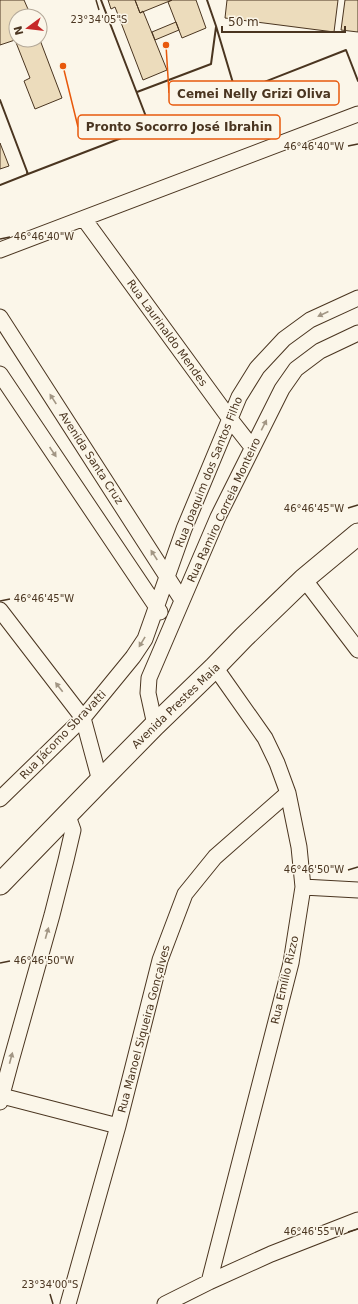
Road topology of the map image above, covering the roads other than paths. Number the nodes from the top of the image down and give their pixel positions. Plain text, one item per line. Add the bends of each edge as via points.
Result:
1 (358, 114) edge
2 (84, 219) junction
3 (0, 250) edge
4 (358, 298) edge
5 (0, 316) edge
6 (358, 333) edge
7 (0, 374) edge
8 (230, 419) junction
9 (252, 446) junction
10 (358, 534) edge
11 (167, 575) junction
12 (304, 579) junction
13 (182, 600) junction
14 (157, 606) junction
15 (2, 618) edge
16 (171, 630) junction
17 (358, 650) edge
18 (216, 667) junction
19 (83, 718) junction
20 (155, 724) junction
21 (100, 781) junction
22 (288, 793) junction
23 (0, 799) edge
24 (68, 816) junction
25 (0, 884) edge
26 (303, 887) junction
27 (358, 890) edge
28 (1, 1098) edge
29 (118, 1126) junction
30 (357, 1217) edge
31 (209, 1282) junction
32 (68, 1304) edge
33 (165, 1304) edge

1 - 2 street
2 - 3 street
2 - 8 street, Rua Laurinaldo Mendes
4 -> 8 street, Rua Joaquim dos Santos Filho via 310,320 284,339 257,368 239,397
11 -> 5 street, Avenida Santa Cruz
9 -> 6 street, Rua Ramiro Correia Monteiro via 282,389 296,369 320,351
7 -> 14 street
8 - 9 street, Rua Laurinaldo Mendes
8 - 11 street, Rua Joaquim dos Santos Filho
9 - 13 street, Rua Ramiro Correia Monteiro
10 - 12 main road, Avenida Prestes Maia
11 - 13 street, Avenida Santa Cruz
11 - 14 street, Rua Joaquim dos Santos Filho
12 - 17 street
12 - 18 main road, Avenida Prestes Maia
13 - 16 street, Rua Ramiro Correia Monteiro
14 - 16 street
14 -> 19 street, Rua Jácomo Sbravatti via 145,639
19 -> 15 street
16 - 20 street, Rua Ramiro Correia Monteiro via 149,678 148,693
18 - 20 main road, Avenida Prestes Maia
18 - 22 street, Rua Emílio Rizzo via 265,738
19 - 21 street
19 - 23 street, Rua Jácomo Sbravatti
20 - 21 main road, Avenida Prestes Maia
21 - 24 main road, Avenida Prestes Maia
22 - 26 street, Rua Emílio Rizzo via 299,847
22 - 29 street, Rua Manoel Siqueira Gonçalves via 215,857 185,894 160,960
24 - 25 main road, Avenida Prestes Maia
28 -> 24 street via 66,860 73,830
26 - 27 street
26 - 31 street, Rua Emílio Rizzo via 292,964
28 - 29 street
29 - 32 street, Rua Manoel Siqueira Gonçalves
30 - 31 street
31 - 33 street

